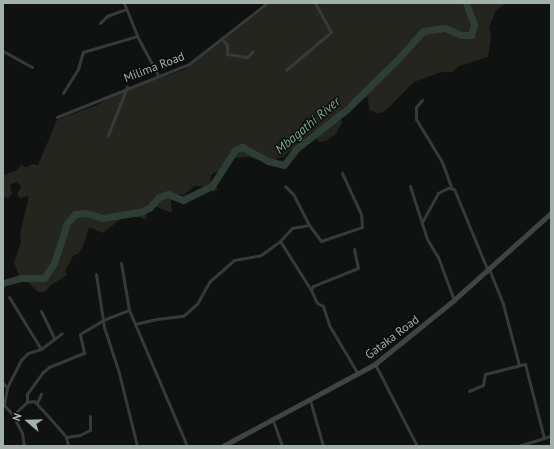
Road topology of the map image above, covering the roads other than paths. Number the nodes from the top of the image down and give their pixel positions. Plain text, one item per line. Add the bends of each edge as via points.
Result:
1 (124, 3) edge
2 (267, 3) edge
3 (315, 3) edge
4 (126, 9) junction
5 (100, 23) dead end
6 (137, 36) junction
7 (222, 39) junction
8 (3, 51) edge
9 (253, 51) dead end
10 (32, 66) dead end
11 (286, 70) dead end
12 (158, 75) junction
13 (127, 87) junction
14 (63, 93) dead end
15 (422, 100) dead end
16 (57, 117) dead end
17 (108, 135) dead end
18 (342, 173) dead end
19 (285, 186) dead end
20 (410, 186) dead end
21 (451, 188) junction
22 (551, 213) edge
23 (422, 222) junction
24 (309, 224) junction
25 (280, 241) junction
26 (354, 249) dead end
27 (121, 263) dead end
28 (489, 270) junction
29 (96, 274) dead end
30 (311, 290) junction
31 (8, 297) dead end
32 (454, 300) junction
33 (129, 310) junction
34 (41, 311) dead end
35 (102, 320) junction
36 (135, 324) junction
37 (62, 334) dead end
38 (54, 338) junction
39 (41, 349) junction
40 (375, 364) junction
41 (525, 364) junction
42 (358, 374) junction
43 (3, 383) edge
44 (7, 388) junction
45 (469, 391) dead end
46 (41, 394) dead end
47 (310, 400) junction
48 (27, 402) junction
49 (42, 409) junction
50 (13, 415) junction
51 (90, 416) dead end
52 (272, 418) junction
53 (551, 436) edge
54 (66, 437) junction
55 (544, 438) junction
56 (23, 444) edge
57 (18, 446) edge
58 (68, 446) edge
59 (137, 446) edge
60 (187, 446) edge
61 (223, 446) edge
62 (282, 446) edge
63 (323, 446) edge
64 (417, 446) edge
65 (518, 446) edge

1 - 4 street
2 - 7 street, Milima Road
3 - 11 street via 330,33
4 - 5 street via 107,16
4 - 6 street
6 - 12 street
6 - 14 street via 83,52 78,69
7 - 9 street via 227,45 227,54 247,57
7 - 12 street, Milima Road via 189,64
8 - 10 street
12 - 13 street, Milima Road
13 - 16 street, Milima Road
13 - 17 street
15 - 21 street via 416,107 416,119 442,162
18 - 24 street via 362,214 362,227 321,241
19 - 24 street via 293,194
20 - 23 street
21 - 23 street via 438,193
21 - 28 street via 457,191
22 - 28 street, Gataka Road
23 - 32 street
24 - 25 street via 292,228
25 - 30 street
25 - 36 street via 260,255 234,260 210,281 197,304 183,316 157,318
26 - 30 street via 359,268 313,286
27 - 33 street
28 - 32 street, Gataka Road
28 - 41 street via 503,304 519,365
29 - 35 street
30 - 42 street via 317,303 323,306 329,325
31 - 39 street
32 - 40 street, Gataka Road
33 - 35 street
33 - 36 street
34 - 38 street
35 - 48 street via 79,335 84,353 46,369 27,394
35 - 59 street
36 - 60 street
37 - 38 street
38 - 39 street
39 - 44 street via 28,353 21,360
40 - 42 street, Gataka Road
40 - 64 street
41 - 45 street via 485,374 483,385
41 - 55 street
42 - 47 street, Gataka Road
43 - 44 street
44 - 50 street via 4,405
46 - 49 street via 36,402
47 - 52 street, Gataka Road
47 - 63 street
48 - 49 street via 34,401
48 - 50 street
49 - 54 street
50 - 56 street via 22,433
51 - 54 street via 90,430
52 - 61 street, Gataka Road
52 - 62 street
53 - 55 street
54 - 58 street
55 - 65 street
56 - 57 street

